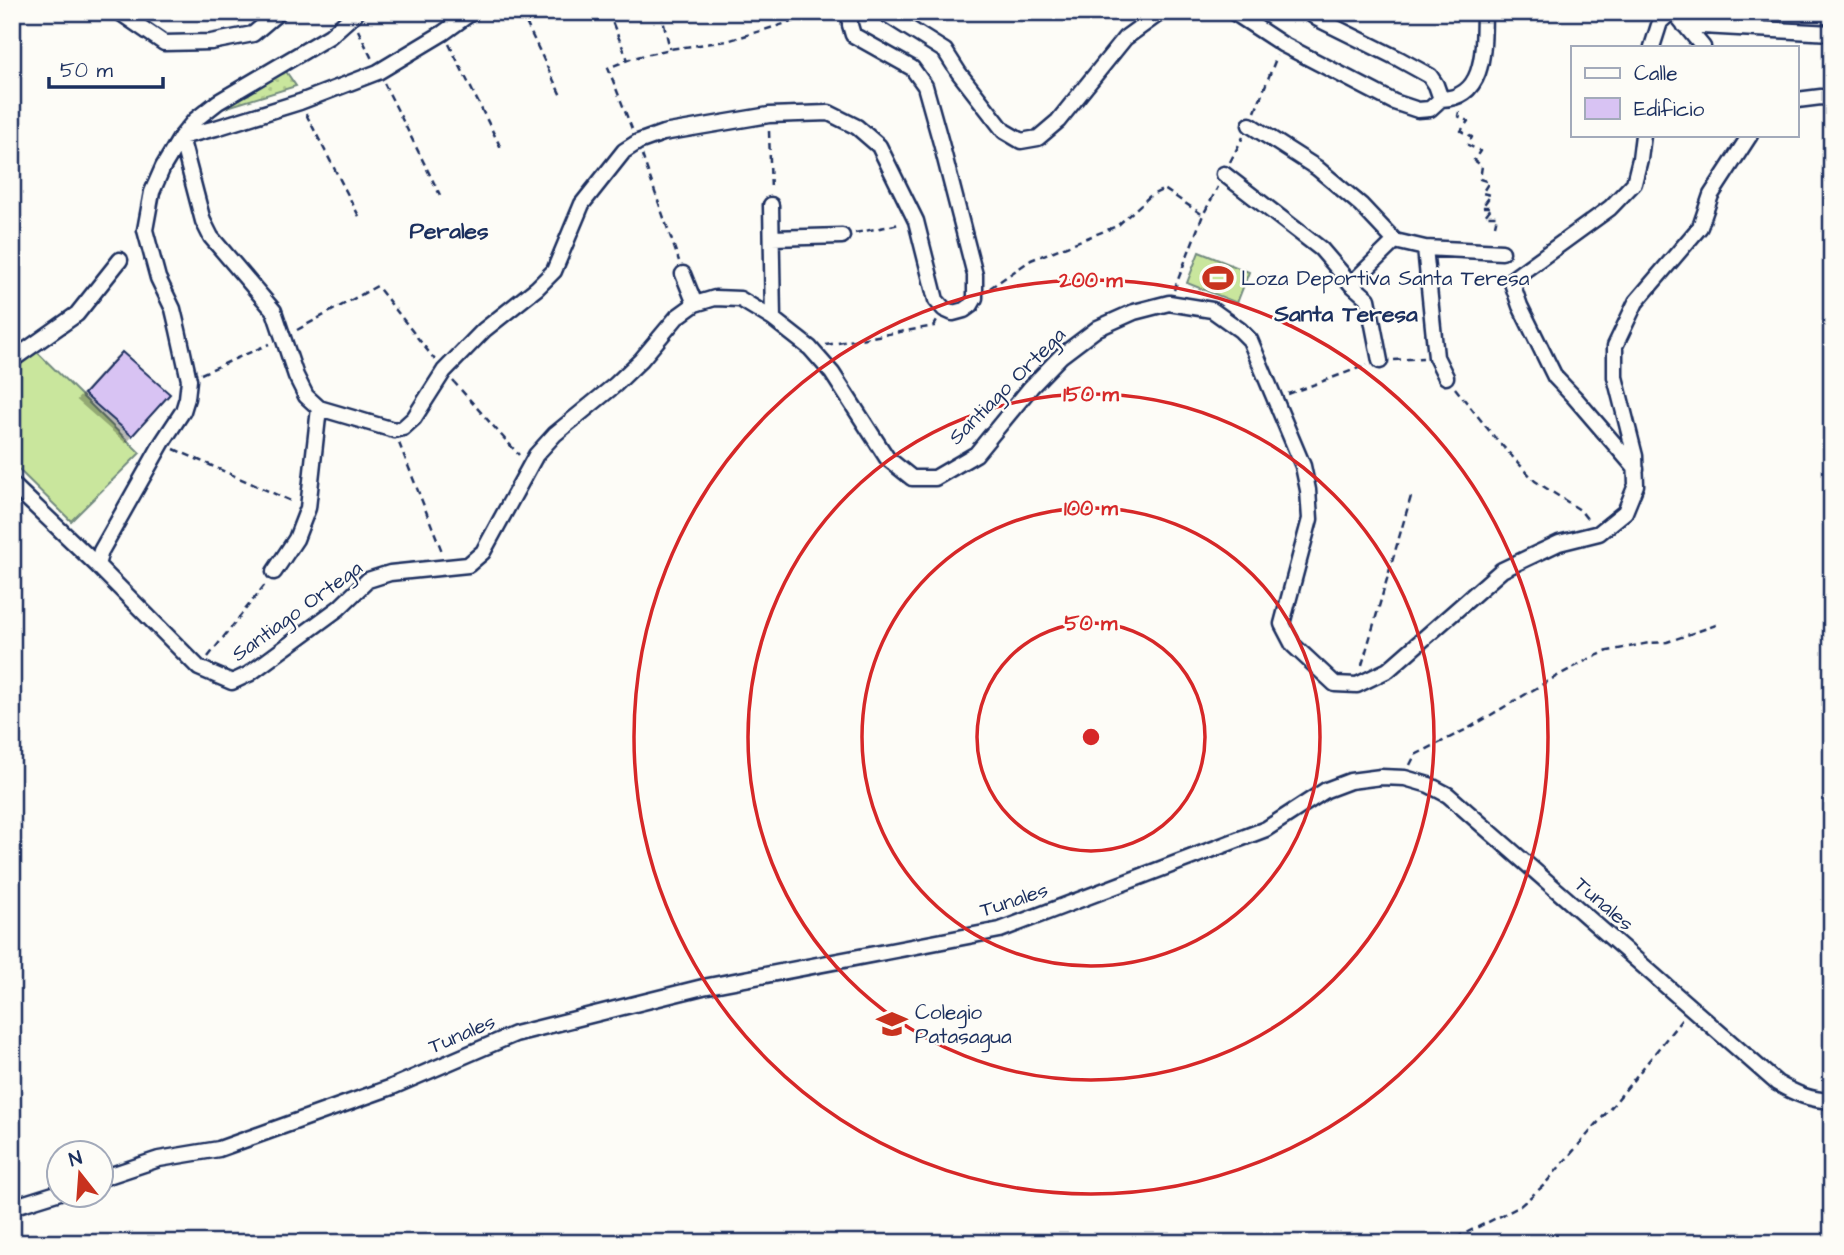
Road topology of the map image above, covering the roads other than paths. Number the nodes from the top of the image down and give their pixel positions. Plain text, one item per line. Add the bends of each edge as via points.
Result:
1 (119, 12) edge
2 (279, 12) edge
3 (472, 12) edge
4 (853, 12) edge
5 (883, 12) edge
6 (1161, 12) edge
7 (1233, 12) edge
8 (1308, 12) edge
9 (1484, 12) edge
10 (1672, 12) edge
11 (355, 15) edge
12 (1684, 25) junction
13 (1832, 33) edge
14 (1652, 46) edge
15 (1702, 46) edge
16 (1441, 99) junction
17 (1832, 99) edge
18 (1798, 100) edge
19 (1250, 125) dead end
20 (1643, 136) edge
21 (1749, 136) edge
22 (181, 137) junction
23 (1224, 174) dead end
24 (771, 205) road end
25 (842, 236) road end
26 (772, 238) junction
27 (1395, 241) junction
28 (1424, 248) junction
29 (1502, 252) dead end
30 (120, 260) dead end
31 (683, 274) road end
32 (1351, 284) junction
33 (695, 304) junction
34 (773, 319) junction
35 (12, 359) edge
36 (1380, 361) road end
37 (1446, 377) road end
38 (319, 408) junction
39 (1636, 469) junction
40 (12, 484) edge
41 (97, 565) junction
42 (274, 572) road end
43 (1832, 1101) edge
44 (116, 1173) edge
45 (46, 1196) edge
46 (12, 1207) edge

1 - 2 street via 164,43 211,42 253,34
3 - 22 street via 379,72 300,102
4 - 38 street via 853,35 912,68 925,86 975,275 971,305 953,313 936,300 916,221 879,146 857,127 829,113 769,115 663,133 624,151 582,204 554,271 444,371 403,428 394,430
5 - 6 street via 945,51 1004,131 1021,141 1038,138 1058,121 1125,38
7 - 16 street via 1282,44 1394,103 1430,109
8 - 16 street via 1430,76
9 - 16 street via 1477,78 1461,95
10 - 12 street
10 - 14 street via 1660,22
11 - 22 street via 330,36 218,102
12 - 13 street
12 - 15 street
17 - 18 street
19 - 27 street via 1317,168 1362,205
20 - 39 street via 1633,183 1610,208 1511,280 1555,377
21 - 39 street via 1711,195 1700,227 1636,302 1615,345 1615,377
22 - 38 street via 211,237 274,311 296,376 306,396
22 - 41 street via 152,192 145,230 158,278 173,309 189,380 187,398
23 - 32 street via 1321,249
24 - 26 street
25 - 26 street
26 - 34 street
27 - 28 street
27 - 32 street
28 - 29 street
28 - 37 street via 1436,357
30 - 35 street via 78,314
31 - 33 street
32 - 36 street via 1368,299
33 - 34 street, Santiago Ortega via 715,298 740,299
33 - 41 street, Santiago Ortega via 677,317 624,377 555,434 536,456 483,552 468,565 390,573 368,580 339,608 232,682 199,667
34 - 39 street, Santiago Ortega via 810,348 832,373 887,458 912,478 935,478 976,454 1061,356 1098,328 1169,303 1212,310 1250,340 1303,466 1310,519 1282,624 1293,645 1335,684 1357,685 1388,670 1502,570 1559,543 1599,533 1625,512 1636,485
38 - 42 street via 308,508 296,540
40 - 41 street, Santiago Ortega
43 - 44 street, Tunales via 1797,1094 1777,1083 1448,795 1405,778 1381,777 1350,780 1266,829 1000,930 703,987 515,1034 392,1087 219,1149 159,1159
45 - 46 street

